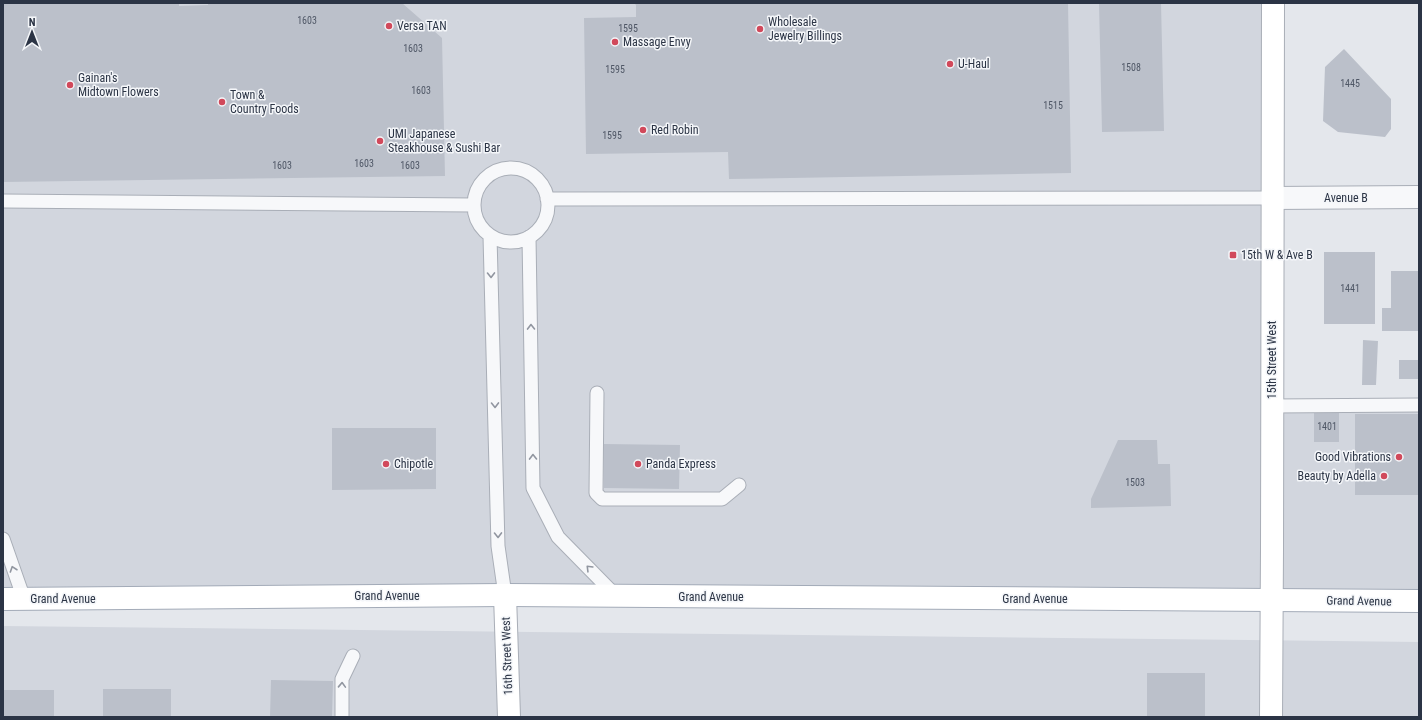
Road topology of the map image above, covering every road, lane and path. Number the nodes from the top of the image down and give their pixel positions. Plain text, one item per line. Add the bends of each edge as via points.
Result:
1 (1273, 3) edge
2 (1419, 197) edge
3 (1272, 198) junction
4 (548, 199) junction
5 (3, 201) edge
6 (473, 205) junction
7 (490, 236) junction
8 (529, 237) junction
9 (597, 393) dead end
10 (1419, 405) edge
11 (1272, 406) junction
12 (739, 485) dead end
13 (3, 539) edge
14 (505, 596) junction
15 (616, 596) junction
16 (14, 599) edge
17 (1272, 600) junction
18 (1419, 601) edge
19 (352, 656) dead end
20 (342, 717) edge
21 (509, 717) edge
22 (1270, 717) edge

1 - 3 main road, 15th Street West
2 - 3 street, Avenue B
3 - 4 lane
3 - 11 main road, 15th Street West
4 - 6 lane via 545,190 533,175 512,167 490,173 475,193
4 - 8 lane via 544,221
5 - 6 lane
6 - 7 lane via 475,217 481,228
7 - 8 lane via 511,242
7 -> 14 lane via 498,546
15 -> 8 lane via 558,537 533,488
9 - 12 lane via 596,493 602,499 722,499
10 - 11 lane
11 - 17 main road, 15th Street West
16 -> 13 lane
14 - 15 main road, Grand Avenue
14 - 16 main road, Grand Avenue
14 - 21 main road, 16th Street West
15 - 17 main road, Grand Avenue
17 - 18 main road, Grand Avenue
17 - 22 main road, 15th Street West
20 -> 19 lane via 342,679

